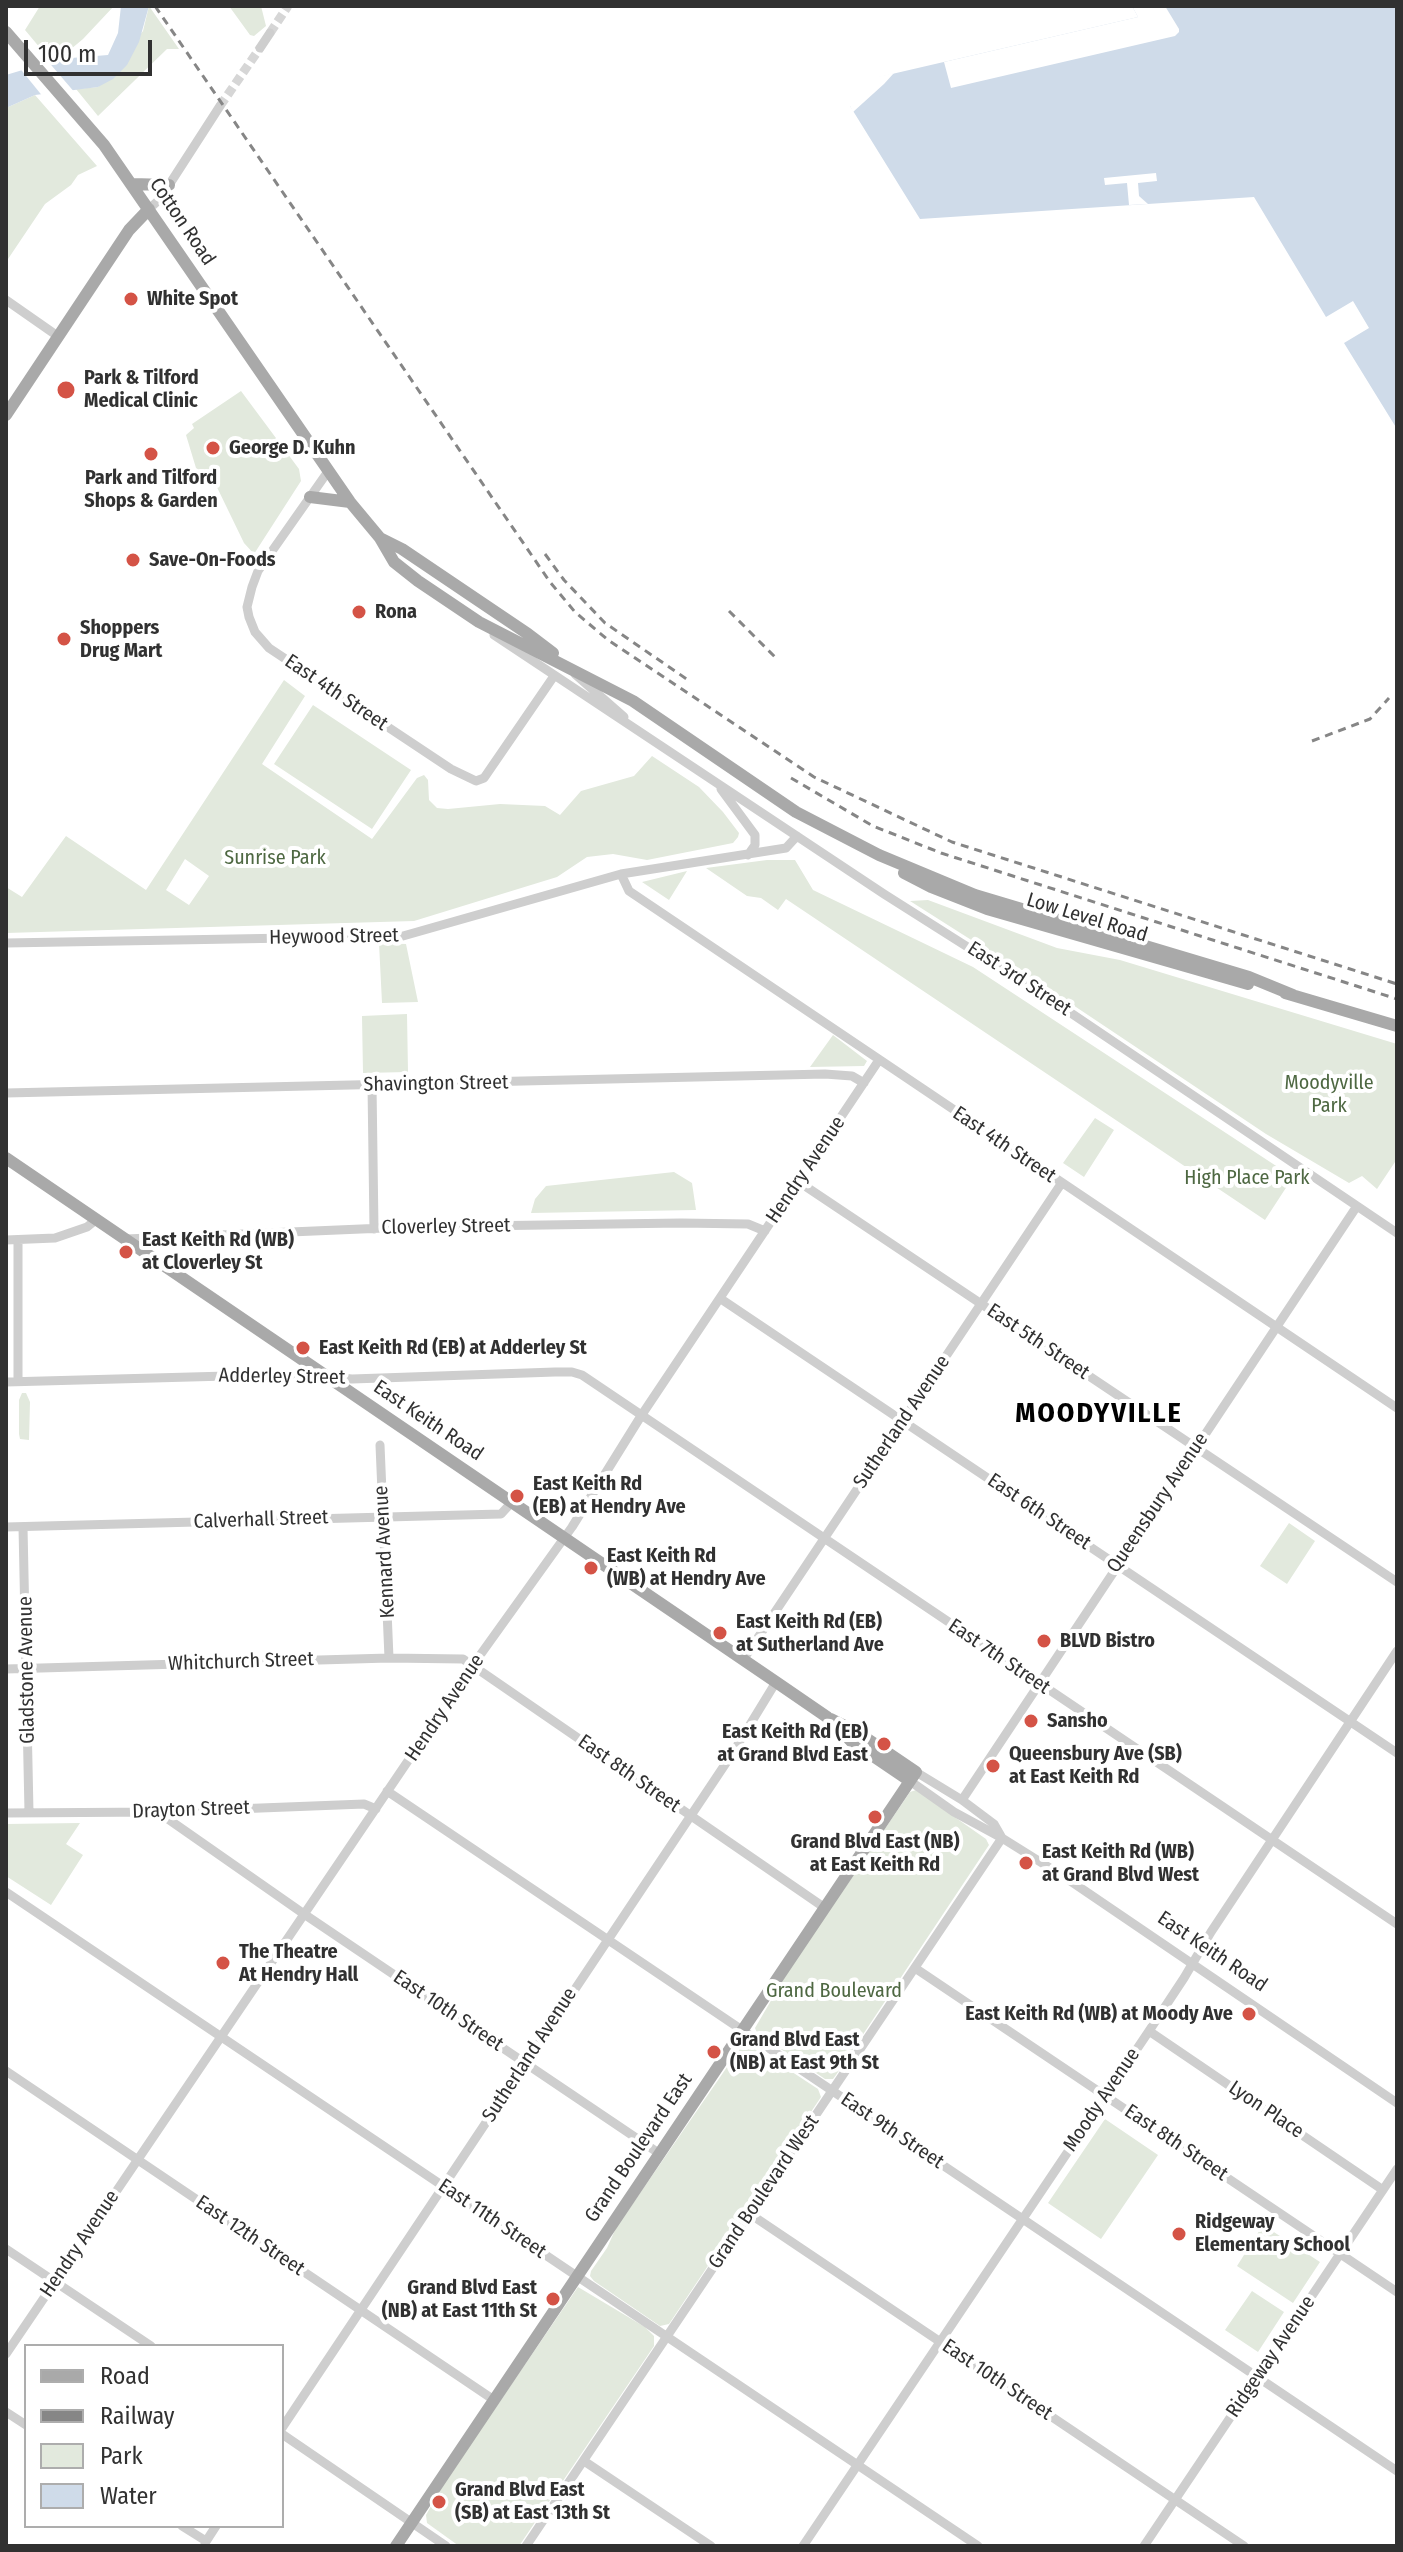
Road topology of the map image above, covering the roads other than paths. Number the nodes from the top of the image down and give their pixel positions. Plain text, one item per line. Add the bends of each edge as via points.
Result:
1 (6, 32) edge
2 (270, 33) tunnel mouth
3 (260, 48) tunnel mouth
4 (220, 106) tunnel mouth
5 (132, 184) junction
6 (169, 185) junction
7 (149, 209) junction
8 (6, 300) edge
9 (59, 337) junction
10 (6, 415) edge
11 (329, 470) junction
12 (310, 497) junction
13 (350, 502) junction
14 (380, 538) junction
15 (479, 622) junction
16 (568, 665) junction
17 (554, 676) junction
18 (638, 730) junction
19 (717, 783) junction
20 (797, 836) junction
21 (748, 855) junction
22 (621, 874) junction
23 (6, 943) edge
24 (1397, 1026) edge
25 (879, 1060) junction
26 (864, 1083) junction
27 (372, 1085) junction
28 (6, 1093) edge
29 (6, 1158) edge
30 (799, 1182) junction
31 (1061, 1184) junction
32 (1357, 1206) junction
33 (97, 1219) junction
34 (374, 1229) junction
35 (765, 1231) junction
36 (1397, 1233) edge
37 (126, 1239) junction
38 (6, 1240) edge
39 (18, 1240) junction
40 (721, 1299) junction
41 (981, 1304) junction
42 (1277, 1328) junction
43 (329, 1377) junction
44 (18, 1381) junction
45 (6, 1382) edge
46 (1397, 1408) edge
47 (641, 1416) junction
48 (903, 1420) junction
49 (380, 1445) dead end
50 (1196, 1447) junction
51 (512, 1502) junction
52 (382, 1517) junction
53 (6, 1527) edge
54 (23, 1527) junction
55 (563, 1539) junction
56 (824, 1539) junction
57 (1117, 1565) junction
58 (1397, 1582) edge
59 (1397, 1651) edge
60 (389, 1658) junction
61 (743, 1660) junction
62 (473, 1665) junction
63 (26, 1668) junction
64 (6, 1669) edge
65 (776, 1682) junction
66 (1038, 1683) junction
67 (1350, 1722) junction
68 (1397, 1753) edge
69 (913, 1777) junction
70 (387, 1791) junction
71 (933, 1797) junction
72 (962, 1800) junction
73 (376, 1809) junction
74 (29, 1812) junction
75 (158, 1812) junction
76 (6, 1813) edge
77 (689, 1815) junction
78 (971, 1821) junction
79 (1002, 1838) junction
80 (1272, 1839) junction
81 (6, 1892) edge
82 (825, 1908) junction
83 (304, 1914) junction
84 (1397, 1924) edge
85 (607, 1939) junction
86 (1192, 1963) junction
87 (915, 1968) junction
88 (742, 2031) junction
89 (1149, 2031) junction
90 (220, 2037) junction
91 (526, 2064) junction
92 (6, 2071) edge
93 (832, 2090) junction
94 (1106, 2095) junction
95 (1397, 2103) edge
96 (660, 2154) junction
97 (138, 2160) junction
98 (1397, 2169) edge
99 (443, 2186) junction
100 (1383, 2190) junction
101 (750, 2214) junction
102 (1022, 2219) junction
103 (6, 2249) edge
104 (1340, 2254) junction
105 (576, 2276) junction
106 (55, 2282) junction
107 (1397, 2292) edge
108 (360, 2310) junction
109 (666, 2337) junction
110 (940, 2342) junction
111 (148, 2344) edge
112 (6, 2354) edge
113 (1257, 2377) junction
114 (494, 2400) junction
115 (6, 2412) edge
116 (24, 2424) edge
117 (284, 2425) edge
118 (284, 2435) edge
119 (584, 2461) junction
120 (857, 2465) junction
121 (1397, 2471) edge
122 (1176, 2500) junction
123 (412, 2523) junction
124 (185, 2528) edge
125 (205, 2544) edge
126 (396, 2546) edge
127 (446, 2546) edge
128 (526, 2546) edge
129 (711, 2546) edge
130 (803, 2546) edge
131 (978, 2546) edge
132 (1144, 2546) edge
133 (1244, 2546) edge

1 - 5 main road, Cotton Road
2 - 3 street
4 - 6 street
5 - 6 main road
5 - 7 main road, Cotton Road
6 - 7 street
7 - 9 main road via 129,230
7 - 11 main road, Cotton Road
8 - 9 street
9 - 10 main road
11 - 12 street
11 - 13 main road, Cotton Road
12 - 13 main road
12 - 17 street, East 4th Street via 258,571 248,603 255,632 269,648 476,781 484,778
13 - 14 main road, Cotton Road
14 - 15 main road, Cotton Road via 394,562
14 - 16 main road, Cotton Road
15 - 16 main road, Cotton Road
15 - 17 street, East 3rd Street
16 - 18 street, East 3rd Street
16 - 24 main road, Low Level Road via 633,701 796,812 931,887 1154,959
17 - 18 street, East 3rd Street
18 - 19 street, East 3rd Street
19 - 20 street, East 3rd Street
19 - 21 street via 755,835
20 - 21 street, Heywood Street via 786,848
20 - 32 street, East 3rd Street
21 - 22 street, Heywood Street
22 - 23 street, Heywood Street via 403,936
22 - 25 street, East 4th Street via 629,891
25 - 26 street, Hendry Avenue
25 - 31 street, East 4th Street
26 - 27 street, Shavington Street via 852,1076 825,1074
26 - 30 street, Hendry Avenue
27 - 28 street, Shavington Street
27 - 34 street
29 - 33 main road, East Keith Road
30 - 35 street, Hendry Avenue
30 - 41 street, East 5th Street
31 - 41 street, Sutherland Avenue
31 - 42 street, East 4th Street
32 - 36 street, East 3rd Street
32 - 42 street, Queensbury Avenue
33 - 37 main road, East Keith Road
33 - 39 street via 55,1238
34 - 35 street, Cloverley Street via 694,1223 748,1224
34 - 37 street, Cloverley Street
35 - 40 street, Hendry Avenue
37 - 43 main road, East Keith Road
38 - 39 street
39 - 44 street
40 - 47 street, Hendry Avenue
40 - 48 street, East 6th Street
41 - 48 street, Sutherland Avenue
41 - 50 street, East 5th Street
42 - 46 street, East 4th Street
42 - 50 street, Queensbury Avenue
43 - 44 street, Adderley Street
43 - 47 street, Adderley Street via 572,1372
43 - 51 main road, East Keith Road
44 - 45 street, Adderley Street
47 - 55 street, Hendry Avenue
47 - 56 street, East 7th Street
48 - 56 street, Sutherland Avenue
48 - 57 street, East 6th Street
49 - 52 street, Kennard Avenue
50 - 57 street, Queensbury Avenue
50 - 58 street, East 5th Street
51 - 52 street, Calverhall Street via 501,1514
51 - 55 main road, East Keith Road
52 - 54 street, Calverhall Street
52 - 60 street, Kennard Avenue
53 - 54 street, Calverhall Street
54 - 63 street, Gladstone Avenue
55 - 61 main road, East Keith Road
55 - 62 street, Hendry Avenue
56 - 61 street, Sutherland Avenue
56 - 66 street, East 7th Street
57 - 66 street, Queensbury Avenue
57 - 67 street, East 6th Street
59 - 67 street, Moody Avenue
60 - 62 street, Whitchurch Street via 458,1658
60 - 63 street, Whitchurch Street
61 - 65 main road, East Keith Road
62 - 70 street, Hendry Avenue
62 - 77 street, East 8th Street
63 - 64 street, Whitchurch Street
63 - 74 street, Gladstone Avenue
65 - 69 main road, East Keith Road via 827,1717 851,1741
65 - 77 street, Sutherland Avenue
66 - 72 street, Queensbury Avenue
66 - 80 street, East 7th Street
67 - 68 street, East 6th Street
67 - 80 street, Moody Avenue
69 - 71 street, East Keith Road
69 - 72 street, East Keith Road
69 - 82 main road, Grand Boulevard East
70 - 73 street, Hendry Avenue
70 - 85 street, East 9th Street
71 - 72 street
71 - 78 street, East Keith Road
72 - 78 street
72 - 79 street, East Keith Road via 994,1824
73 - 75 street, Drayton Street via 364,1804
73 - 83 street, Hendry Avenue
74 - 75 street, Drayton Street
74 - 76 street, Drayton Street
75 - 83 street, East 10th Street
77 - 82 street, East 8th Street
77 - 85 street, Sutherland Avenue
78 - 79 street, East Keith Road
79 - 86 street, East Keith Road
79 - 87 street, Grand Boulevard West
80 - 84 street, East 7th Street
80 - 86 street, Moody Avenue
81 - 90 street, East 11th Street
82 - 88 main road, Grand Boulevard East
83 - 90 street, Hendry Avenue
83 - 91 street, East 10th Street
85 - 88 street, East 9th Street
85 - 91 street, Sutherland Avenue
86 - 89 street, Moody Avenue
86 - 95 street, East Keith Road
87 - 93 street, Grand Boulevard West
87 - 94 street, East 8th Street
88 - 93 street, East 9th Street
88 - 96 main road, Grand Boulevard East
89 - 94 street, Moody Avenue
89 - 100 street, Lyon Place
90 - 97 street, Hendry Avenue
90 - 99 street, East 11th Street
91 - 96 street, East 10th Street
91 - 99 street, Sutherland Avenue
92 - 97 street, East 12th Street
93 - 101 street, Grand Boulevard West
93 - 102 street, East 9th Street
94 - 102 street, Moody Avenue
94 - 104 street, East 8th Street
96 - 105 main road, Grand Boulevard East
97 - 106 street, Hendry Avenue
97 - 108 street, East 12th Street
98 - 100 street, Ridgeway Avenue
99 - 105 street, East 11th Street
99 - 108 street, Sutherland Avenue
100 - 104 street, Ridgeway Avenue
101 - 109 street, Grand Boulevard West
101 - 110 street, East 10th Street
102 - 110 street, Moody Avenue
102 - 113 street, East 9th Street
103 - 106 street
104 - 107 street, East 8th Street
104 - 113 street, Ridgeway Avenue
105 - 109 street, East 11th Street
105 - 114 main road, Grand Boulevard East
106 - 111 street
106 - 112 street, Hendry Avenue
108 - 114 street, East 12th Street
108 - 117 street, Sutherland Avenue
109 - 119 street, Grand Boulevard West
109 - 120 street, East 11th Street
110 - 120 street, Moody Avenue
110 - 122 street, East 10th Street
113 - 121 street, East 9th Street
113 - 122 street, Ridgeway Avenue
114 - 123 main road, Grand Boulevard East
115 - 116 street
118 - 123 street
119 - 128 street, Grand Boulevard West
119 - 129 street
120 - 130 street, Moody Avenue
120 - 131 street, East 11th Street
122 - 132 street, Ridgeway Avenue
122 - 133 street, East 10th Street
123 - 126 main road, Grand Boulevard East
123 - 127 street
124 - 125 street

